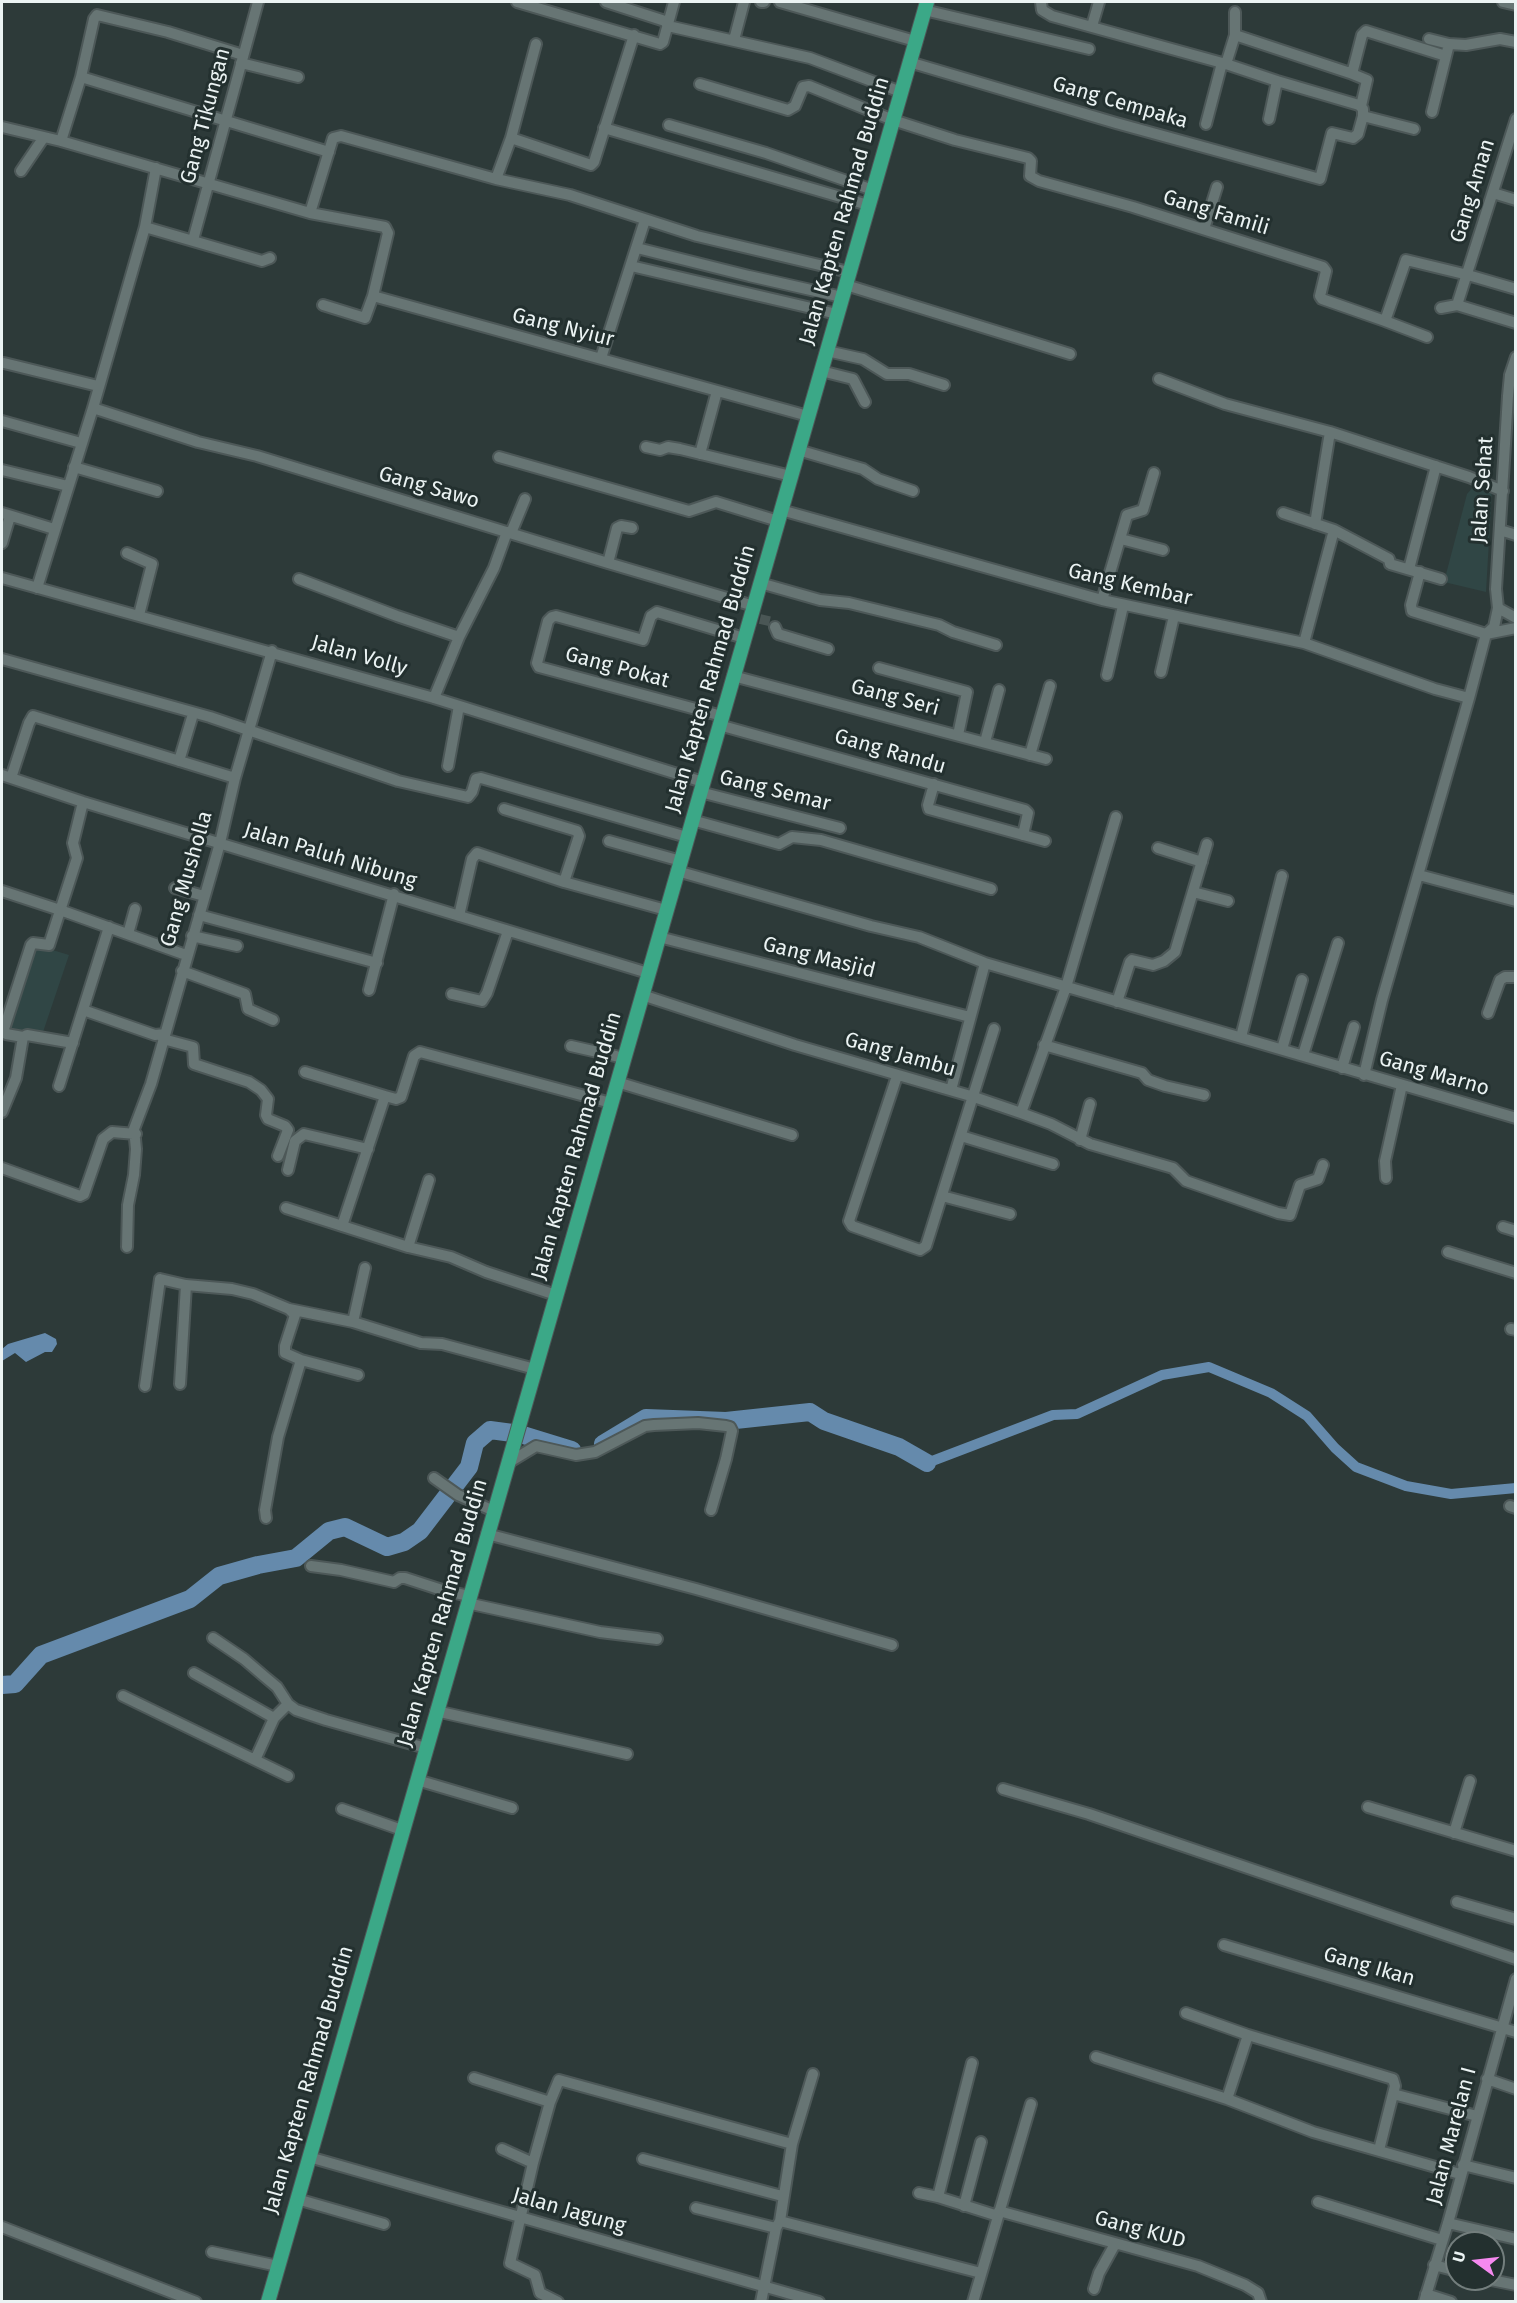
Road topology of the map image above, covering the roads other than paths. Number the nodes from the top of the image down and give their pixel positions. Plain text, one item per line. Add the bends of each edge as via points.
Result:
1 (258, 2) edge
2 (517, 2) edge
3 (606, 2) edge
4 (674, 2) edge
5 (744, 2) edge
6 (780, 2) edge
7 (1041, 2) edge
8 (1100, 2) edge
9 (1503, 2) edge
10 (625, 4) edge
11 (1515, 5) edge
12 (926, 6) edge
13 (1235, 12) dead end
14 (668, 26) junction
15 (1092, 27) junction
16 (634, 35) junction
17 (1235, 35) junction
18 (1430, 39) dead end
19 (734, 40) junction
20 (915, 41) junction
21 (1515, 42) edge
22 (536, 44) dead end
23 (1449, 44) junction
24 (1089, 49) dead end
25 (1446, 56) junction
26 (242, 59) junction
27 (909, 62) junction
28 (1224, 63) junction
29 (1350, 73) junction
30 (81, 77) junction
31 (298, 77) dead end
32 (1277, 81) junction
33 (700, 84) dead end
34 (901, 92) junction
35 (1362, 111) junction
36 (1432, 112) dead end
37 (1269, 119) dead end
38 (1515, 119) edge
39 (225, 120) junction
40 (893, 120) junction
41 (669, 124) dead end
42 (1206, 124) dead end
43 (2, 127) edge
44 (604, 128) junction
45 (1414, 129) dead end
46 (44, 137) junction
47 (511, 138) junction
48 (61, 141) junction
49 (329, 152) junction
50 (156, 168) junction
51 (21, 171) dead end
52 (496, 179) junction
53 (207, 183) junction
54 (1217, 187) dead end
55 (873, 190) junction
56 (1493, 194) junction
57 (1515, 200) edge
58 (868, 205) junction
59 (310, 213) junction
60 (645, 220) junction
61 (145, 226) junction
62 (1204, 229) junction
63 (193, 240) junction
64 (637, 248) junction
65 (270, 258) dead end
66 (631, 266) junction
67 (1468, 275) junction
68 (846, 284) junction
69 (1515, 289) edge
70 (374, 296) junction
71 (1457, 305) junction
72 (322, 306) dead end
73 (1441, 308) dead end
74 (837, 314) junction
75 (1385, 321) junction
76 (1515, 323) edge
77 (1427, 337) dead end
78 (827, 351) junction
79 (1070, 354) dead end
80 (1515, 357) edge
81 (601, 358) junction
82 (4, 363) dead end
83 (821, 371) junction
84 (1159, 379) dead end
85 (944, 385) dead end
86 (98, 386) junction
87 (717, 391) junction
88 (865, 402) dead end
89 (93, 408) junction
90 (808, 416) junction
91 (2, 421) edge
92 (1330, 432) junction
93 (81, 442) junction
94 (646, 447) dead end
95 (798, 450) junction
96 (700, 454) junction
97 (499, 457) dead end
98 (1436, 466) junction
99 (74, 467) junction
100 (2, 470) edge
101 (1154, 473) dead end
102 (791, 476) junction
103 (68, 486) junction
104 (157, 491) dead end
105 (913, 491) dead end
106 (1503, 491) junction
107 (525, 499) dead end
108 (1283, 513) dead end
109 (6, 514) edge
110 (779, 515) junction
111 (1315, 524) junction
112 (632, 528) dead end
113 (54, 529) junction
114 (1334, 530) junction
115 (1500, 530) junction
116 (509, 532) junction
117 (1515, 535) edge
118 (1121, 539) junction
119 (2, 543) edge
120 (1163, 550) dead end
121 (127, 553) dead end
122 (608, 563) junction
123 (1414, 571) junction
124 (2, 578) edge
125 (299, 579) dead end
126 (1441, 579) dead end
127 (760, 583) junction
128 (37, 588) junction
129 (1102, 600) junction
130 (1123, 606) junction
131 (1498, 608) junction
132 (755, 614) junction
133 (139, 615) junction
134 (1174, 616) junction
135 (1515, 618) edge
136 (775, 627) tunnel mouth
137 (1515, 628) edge
138 (1486, 634) junction
139 (459, 637) junction
140 (744, 638) junction
141 (1304, 642) junction
142 (996, 645) dead end
143 (828, 649) dead end
144 (272, 651) junction
145 (2, 659) edge
146 (879, 668) dead end
147 (1161, 672) dead end
148 (1107, 675) dead end
149 (733, 676) junction
150 (1050, 686) dead end
151 (999, 690) dead end
152 (434, 698) junction
153 (1469, 698) junction
154 (459, 706) junction
155 (193, 714) junction
156 (721, 721) junction
157 (249, 731) junction
158 (958, 735) junction
159 (985, 742) junction
160 (1030, 755) junction
161 (1046, 759) dead end
162 (179, 761) junction
163 (448, 766) dead end
164 (6, 776) edge
165 (235, 777) junction
166 (934, 784) junction
167 (702, 787) junction
168 (84, 802) junction
169 (504, 809) dead end
170 (1116, 817) dead end
171 (692, 820) junction
172 (840, 828) dead end
173 (1023, 835) junction
174 (687, 837) junction
175 (609, 841) dead end
176 (1046, 841) dead end
177 (220, 843) junction
178 (1208, 844) dead end
179 (1158, 848) dead end
180 (1202, 862) junction
181 (679, 866) junction
182 (1419, 875) junction
183 (1282, 876) dead end
184 (564, 882) junction
185 (175, 888) dead end
186 (991, 889) dead end
187 (2, 891) edge
188 (1193, 892) junction
189 (394, 894) junction
190 (204, 896) junction
191 (1228, 901) dead end
192 (1515, 901) edge
193 (135, 909) dead end
194 (60, 910) junction
195 (666, 910) junction
196 (199, 915) junction
197 (457, 916) junction
198 (109, 927) junction
199 (508, 931) junction
200 (128, 934) junction
201 (192, 936) junction
202 (658, 938) junction
203 (1338, 942) dead end
204 (237, 946) dead end
205 (186, 955) junction
206 (377, 963) junction
207 (985, 963) junction
208 (182, 972) junction
209 (648, 973) junction
210 (1513, 977) edge
211 (1302, 980) dead end
212 (1066, 987) junction
213 (369, 990) dead end
214 (452, 994) dead end
215 (642, 994) junction
216 (1117, 1002) junction
217 (83, 1010) junction
218 (1488, 1013) dead end
219 (970, 1017) junction
220 (273, 1020) dead end
221 (1354, 1027) dead end
222 (994, 1029) dead end
223 (22, 1037) junction
224 (164, 1037) junction
225 (1241, 1037) junction
226 (73, 1043) junction
227 (1044, 1045) junction
228 (571, 1046) dead end
229 (1282, 1049) junction
230 (1303, 1054) junction
231 (624, 1058) junction
232 (1342, 1068) junction
233 (305, 1072) dead end
234 (1364, 1075) junction
235 (897, 1076) junction
236 (617, 1082) junction
237 (1402, 1085) junction
238 (59, 1086) dead end
239 (951, 1090) junction
240 (1204, 1095) dead end
241 (386, 1096) junction
242 (974, 1097) junction
243 (611, 1102) junction
244 (1090, 1104) dead end
245 (2, 1112) edge
246 (1022, 1113) junction
247 (1515, 1118) edge
248 (135, 1131) junction
249 (792, 1135) dead end
250 (961, 1136) junction
251 (1080, 1140) junction
252 (368, 1149) junction
253 (278, 1156) dead end
254 (1053, 1164) dead end
255 (1323, 1165) dead end
256 (2, 1168) edge
257 (288, 1170) dead end
258 (1386, 1178) dead end
259 (429, 1180) dead end
260 (942, 1196) junction
261 (286, 1208) dead end
262 (1010, 1214) dead end
263 (342, 1226) junction
264 (1503, 1227) dead end
265 (1515, 1231) edge
266 (126, 1243) dead end
267 (408, 1247) junction
268 (1448, 1252) dead end
269 (364, 1269) dead end
270 (1515, 1273) edge
271 (186, 1285) junction
272 (556, 1295) junction
273 (290, 1309) junction
274 (352, 1322) junction
275 (301, 1360) junction
276 (535, 1369) junction
277 (358, 1375) dead end
278 (180, 1384) dead end
279 (145, 1386) dead end
280 (508, 1463) junction
281 (434, 1478) dead end
282 (711, 1510) dead end
283 (494, 1511) junction
284 (266, 1518) dead end
285 (487, 1534) junction
286 (311, 1566) dead end
287 (468, 1600) junction
288 (213, 1638) dead end
289 (657, 1639) dead end
290 (892, 1646) dead end
291 (194, 1673) dead end
292 (123, 1696) dead end
293 (288, 1704) junction
294 (436, 1711) junction
295 (274, 1718) junction
296 (426, 1748) junction
297 (627, 1754) dead end
298 (255, 1760) junction
299 (288, 1776) dead end
300 (417, 1780) junction
301 (1470, 1781) dead end
302 (1003, 1789) dead end
303 (1368, 1807) dead end
304 (512, 1808) dead end
305 (342, 1809) dead end
306 (402, 1830) junction
307 (1454, 1833) junction
308 (1515, 1851) edge
309 (1457, 1902) dead end
310 (1515, 1919) edge
311 (1224, 1945) dead end
312 (1515, 1959) edge
313 (1515, 1979) edge
314 (1511, 2009) edge
315 (1186, 2013) dead end
316 (1502, 2027) junction
317 (1515, 2032) edge
318 (1248, 2035) junction
319 (1096, 2057) dead end
320 (972, 2063) dead end
321 (813, 2074) dead end
322 (474, 2078) dead end
323 (1487, 2079) junction
324 (1515, 2089) edge
325 (1393, 2094) junction
326 (1227, 2099) junction
327 (550, 2102) junction
328 (1031, 2104) dead end
329 (1477, 2116) junction
330 (981, 2142) dead end
331 (792, 2144) junction
332 (502, 2149) dead end
333 (1379, 2150) junction
334 (309, 2157) junction
335 (643, 2159) dead end
336 (533, 2163) junction
337 (1462, 2169) junction
338 (1515, 2178) edge
339 (919, 2193) dead end
340 (782, 2196) junction
341 (938, 2198) junction
342 (297, 2199) junction
343 (1318, 2202) dead end
344 (964, 2206) junction
345 (696, 2208) dead end
346 (998, 2214) junction
347 (519, 2217) junction
348 (1448, 2223) junction
349 (384, 2224) dead end
350 (778, 2225) junction
351 (2, 2227) edge
352 (1442, 2240) junction
353 (1515, 2240) edge
354 (1115, 2244) junction
355 (212, 2252) dead end
356 (1434, 2265) junction
357 (278, 2266) junction
358 (1445, 2268) edge
359 (981, 2273) junction
360 (764, 2286) junction
361 (1094, 2289) dead end
362 (1425, 2298) edge
363 (196, 2301) edge
364 (268, 2301) edge
365 (558, 2301) edge
366 (761, 2301) edge
367 (819, 2301) edge
368 (973, 2301) edge
369 (1261, 2301) edge
370 (1451, 2301) edge

1 - 26 street, Gang Tikungan
2 - 16 street
3 - 10 street
4 - 14 street
5 - 19 street
6 - 20 street
7 - 15 street via 1042,10 1052,16
8 - 15 street
9 - 11 street
10 - 14 street via 665,21
12 - 20 main road, Jalan Kapten Rahmad Buddin
12 - 24 street
13 - 17 street
14 - 16 street via 660,44
14 - 19 street
15 - 28 street
16 - 44 street
17 - 28 street
17 - 29 street
18 - 23 street
19 - 34 street via 810,58
20 - 27 main road, Jalan Kapten Rahmad Buddin
21 - 23 street via 1500,39 1463,46
22 - 47 street
23 - 25 street
25 - 29 street via 1366,31
25 - 36 street
26 - 30 street via 168,32 98,15
26 - 31 street
26 - 39 street, Gang Tikungan
27 - 34 main road, Jalan Kapten Rahmad Buddin
27 - 35 street, Gang Cempaka via 1320,179 1332,133 1356,137
28 - 32 street
28 - 42 street
29 - 35 street via 1367,80
30 - 39 street
30 - 48 street
32 - 35 street
32 - 37 street
33 - 40 street via 788,110 795,106 803,87 808,86
34 - 40 main road, Jalan Kapten Rahmad Buddin
35 - 45 street
38 - 56 street, Gang Aman
39 - 49 street
39 - 53 street, Gang Tikungan
40 - 55 main road, Jalan Kapten Rahmad Buddin
40 - 62 street, Gang Famili via 1028,158 1030,176 1039,182
41 - 55 street
43 - 46 street
44 - 47 street via 591,165
44 - 58 street
46 - 48 street
46 - 51 street
47 - 52 street
48 - 50 street
49 - 52 street via 333,138 341,136
49 - 59 street
50 - 53 street
50 - 61 street
52 - 60 street via 570,195
53 - 59 street
53 - 63 street, Gang Tikungan
54 - 62 street
55 - 58 main road, Jalan Kapten Rahmad Buddin
56 - 57 street
56 - 67 street, Gang Aman
58 - 68 main road, Jalan Kapten Rahmad Buddin
59 - 70 street via 387,229
60 - 64 street
60 - 68 street
61 - 63 street
61 - 86 street
62 - 75 street, Gang Famili via 1323,267 1326,271 1322,299
63 - 65 street via 262,261
64 - 66 street
64 - 68 street via 749,276
66 - 74 street
66 - 81 street
67 - 69 street
67 - 71 street
67 - 75 street via 1406,260
68 - 74 main road, Jalan Kapten Rahmad Buddin
68 - 79 street
70 - 72 street via 365,318
70 - 81 street, Gang Nyiur
71 - 73 street
71 - 76 street
74 - 78 main road, Jalan Kapten Rahmad Buddin
75 - 77 street
78 - 83 main road, Jalan Kapten Rahmad Buddin
78 - 85 street via 868,361 887,374 909,374
80 - 106 street, Jalan Sehat via 1508,396
81 - 87 street, Gang Nyiur
82 - 86 street
83 - 88 street via 853,379
83 - 90 main road, Jalan Kapten Rahmad Buddin
84 - 92 street via 1225,404
86 - 89 street
87 - 90 street, Gang Nyiur
87 - 96 street
89 - 93 street
89 - 116 street, Gang Sawo
90 - 95 main road, Jalan Kapten Rahmad Buddin
91 - 93 street
92 - 98 street
92 - 111 street
93 - 99 street
94 - 96 street via 673,447
95 - 102 main road, Jalan Kapten Rahmad Buddin
95 - 105 street via 863,469 878,479
96 - 102 street
97 - 110 street, Gang Kembar via 689,512 716,502
98 - 106 street
98 - 123 street
99 - 103 street
99 - 104 street
100 - 103 street
101 - 118 street via 1143,510 1127,514
102 - 110 main road, Jalan Kapten Rahmad Buddin
103 - 113 street
106 - 115 street, Jalan Sehat
107 - 116 street
108 - 111 street
109 - 113 street
109 - 119 street
110 - 127 main road, Jalan Kapten Rahmad Buddin
110 - 129 street, Gang Kembar
111 - 114 street
112 - 122 street via 617,528
113 - 128 street
114 - 123 street via 1389,559 1390,564
114 - 141 street
115 - 117 street
115 - 131 street, Jalan Sehat
116 - 122 street, Gang Sawo
116 - 139 street
118 - 120 street
118 - 129 street
121 - 133 street via 152,564
122 - 132 street, Gang Sawo
123 - 126 street
123 - 138 street via 1412,611
124 - 128 street, Jalan Volly
125 - 139 street
127 - 132 main road, Jalan Kapten Rahmad Buddin
127 - 142 street via 939,625
128 - 133 street, Jalan Volly
129 - 130 street, Gang Kembar
130 - 134 street, Gang Kembar
130 - 148 street
131 - 135 street
131 - 138 street via 1494,627
132 - 140 main road, Jalan Kapten Rahmad Buddin
133 - 144 street, Jalan Volly
134 - 141 street, Gang Kembar
134 - 147 street
136 - 143 street via 778,634
137 - 138 street
138 - 153 street
139 - 152 street
140 - 149 main road, Jalan Kapten Rahmad Buddin
140 - 156 street, Gang Pokat via 657,612 651,616 643,640 554,616 548,621 537,666
141 - 153 street, Gang Kembar
144 - 152 street, Jalan Volly
144 - 157 street, Gang Musholla
145 - 155 street
146 - 158 street via 967,692
149 - 156 main road, Jalan Kapten Rahmad Buddin
149 - 158 street, Gang Seri
150 - 160 street
151 - 159 street
152 - 154 street, Jalan Volly
153 - 182 street
154 - 163 street
154 - 167 street, Jalan Volly
155 - 157 street
155 - 162 street
156 - 166 street, Gang Randu
156 - 167 main road, Jalan Kapten Rahmad Buddin
157 - 165 street, Gang Musholla
157 - 174 street via 376,774 458,796 469,797 476,779 481,778
158 - 159 street, Gang Seri
159 - 160 street, Gang Seri
160 - 161 street, Gang Seri
162 - 164 street via 33,716
162 - 165 street
164 - 168 street, Jalan Paluh Nibung
165 - 177 street, Gang Musholla
166 - 173 street, Gang Randu via 1027,811
166 - 173 street via 928,809
167 - 171 main road, Jalan Kapten Rahmad Buddin
167 - 172 street, Gang Semar
168 - 177 street, Jalan Paluh Nibung
168 - 194 street via 73,843 77,858
169 - 184 street via 577,831 579,836
170 - 212 street
171 - 174 main road, Jalan Kapten Rahmad Buddin
171 - 186 street via 779,844 792,837 821,840
173 - 176 street
174 - 181 main road, Jalan Kapten Rahmad Buddin
175 - 181 street, Gang Marno
177 - 189 street, Jalan Paluh Nibung
177 - 190 street, Gang Musholla
178 - 180 street
179 - 180 street
180 - 188 street
181 - 195 main road, Jalan Kapten Rahmad Buddin
181 - 207 street, Gang Marno via 871,926 920,937
182 - 192 street
182 - 234 street
183 - 225 street
184 - 195 street
184 - 197 street via 477,853 471,859
185 - 190 street
187 - 194 street
188 - 191 street
188 - 216 street via 1175,952 1164,962 1132,960
189 - 197 street, Jalan Paluh Nibung
189 - 206 street
190 - 196 street, Gang Musholla
193 - 200 street
194 - 198 street
194 - 223 street via 49,945 32,945 4,1029 6,1034
195 - 202 main road, Jalan Kapten Rahmad Buddin
196 - 201 street, Gang Musholla
196 - 206 street
197 - 199 street, Jalan Paluh Nibung
198 - 200 street
198 - 217 street
199 - 209 street, Jalan Paluh Nibung
199 - 214 street via 488,993 482,1000
200 - 205 street
201 - 204 street
201 - 205 street, Gang Musholla
202 - 209 main road, Jalan Kapten Rahmad Buddin
202 - 219 street, Gang Masjid
203 - 230 street
205 - 208 street, Gang Musholla
206 - 213 street
207 - 212 street, Gang Marno
207 - 219 street
208 - 220 street via 244,994 252,1013
208 - 224 street, Gang Musholla
209 - 215 main road, Jalan Kapten Rahmad Buddin
210 - 218 street via 1498,982
211 - 229 street
212 - 216 street, Gang Marno
212 - 227 street
215 - 231 main road, Jalan Kapten Rahmad Buddin
215 - 235 street, Gang Jambu
216 - 225 street, Gang Marno
217 - 224 street
217 - 226 street
219 - 239 street
221 - 232 street
222 - 242 street
223 - 226 street
223 - 245 street via 16,1078
224 - 248 street, Gang Musholla
224 - 253 street via 192,1047 194,1064 249,1082 261,1090 268,1099 268,1119 288,1130
225 - 229 street, Gang Marno
226 - 238 street
227 - 240 street via 1142,1073 1148,1080 1165,1086
227 - 246 street
228 - 231 street
229 - 230 street, Gang Marno
230 - 232 street, Gang Marno
231 - 236 main road, Jalan Kapten Rahmad Buddin
232 - 234 street, Gang Marno
233 - 241 street
234 - 237 street, Gang Marno
235 - 239 street, Gang Jambu
235 - 260 street via 849,1221 852,1226 920,1250 926,1246
236 - 243 main road, Jalan Kapten Rahmad Buddin
236 - 249 street
237 - 247 street, Gang Marno
237 - 258 street via 1385,1161
239 - 242 street, Gang Jambu
241 - 243 street via 401,1097 414,1056 420,1052
241 - 252 street
242 - 246 street, Gang Jambu
242 - 250 street
243 - 272 main road, Jalan Kapten Rahmad Buddin
244 - 251 street
246 - 251 street, Gang Jambu
248 - 256 street via 112,1132 103,1140 80,1196
248 - 266 street, Gang Musholla
250 - 254 street
250 - 260 street
251 - 255 street, Gang Jambu via 1173,1168 1186,1181 1287,1215 1292,1213 1300,1185 1318,1179
252 - 257 street via 304,1134 295,1141
252 - 263 street
259 - 267 street
260 - 262 street
261 - 263 street
263 - 267 street
264 - 265 street
267 - 272 street via 451,1257
268 - 270 street
269 - 274 street
271 - 273 street via 232,1289
271 - 278 street
271 - 279 street via 159,1280
272 - 276 main road, Jalan Kapten Rahmad Buddin
273 - 274 street
273 - 275 street via 294,1316 285,1353
274 - 276 street via 421,1343 442,1344
275 - 277 street
275 - 284 street via 278,1437
276 - 280 main road, Jalan Kapten Rahmad Buddin
280 - 282 street via 536,1446 576,1455 595,1452 645,1426 726,1426 732,1431
280 - 283 main road, Jalan Kapten Rahmad Buddin
281 - 283 street via 458,1495
283 - 285 main road, Jalan Kapten Rahmad Buddin
285 - 287 main road, Jalan Kapten Rahmad Buddin
285 - 290 street
286 - 287 street via 394,1582 405,1578
287 - 289 street via 600,1632
287 - 294 main road, Jalan Kapten Rahmad Buddin
288 - 293 street via 277,1687
291 - 295 street
292 - 298 street
293 - 295 street
293 - 296 street via 326,1720
294 - 296 main road, Jalan Kapten Rahmad Buddin
294 - 297 street
295 - 298 street
296 - 300 main road, Jalan Kapten Rahmad Buddin
298 - 299 street
300 - 304 street
300 - 306 main road, Jalan Kapten Rahmad Buddin
301 - 307 street
302 - 312 street via 1089,1814
303 - 307 street
305 - 306 street
306 - 334 main road, Jalan Kapten Rahmad Buddin
307 - 308 street
309 - 310 street
311 - 316 street, Gang Ikan
313 - 314 street, Jalan Marelan I
314 - 316 street, Jalan Marelan I
315 - 318 street
316 - 317 street, Gang Ikan
316 - 323 street, Jalan Marelan I
318 - 325 street via 1393,2079
318 - 326 street
319 - 326 street
320 - 341 street
321 - 331 street
322 - 327 street
323 - 324 street
323 - 329 street, Jalan Marelan I
325 - 329 street
325 - 333 street
326 - 333 street via 1313,2132
327 - 331 street via 557,2082 564,2080
327 - 336 street
328 - 346 street
329 - 337 street, Jalan Marelan I
330 - 344 street
331 - 340 street
332 - 336 street
333 - 337 street
334 - 342 main road, Jalan Kapten Rahmad Buddin
334 - 347 street, Jalan Jagung
335 - 340 street
336 - 347 street
337 - 338 street
337 - 348 street, Jalan Marelan I
339 - 341 street, Gang KUD
340 - 350 street
341 - 344 street, Gang KUD
342 - 349 street
342 - 357 main road, Jalan Kapten Rahmad Buddin
343 - 352 street
344 - 346 street, Gang KUD
345 - 350 street
346 - 354 street, Gang KUD
346 - 359 street
347 - 360 street, Jalan Jagung
347 - 365 street via 510,2263 535,2275 540,2294
348 - 352 street, Jalan Marelan I
348 - 353 street
350 - 359 street
350 - 360 street
351 - 363 street
352 - 356 street, Jalan Marelan I
354 - 361 street
354 - 369 street, Gang KUD via 1198,2266 1245,2285 1258,2293
355 - 357 street
356 - 358 street
356 - 362 street, Jalan Marelan I
357 - 364 main road, Jalan Kapten Rahmad Buddin
359 - 368 street
360 - 366 street
360 - 367 street, Jalan Jagung
362 - 370 street

